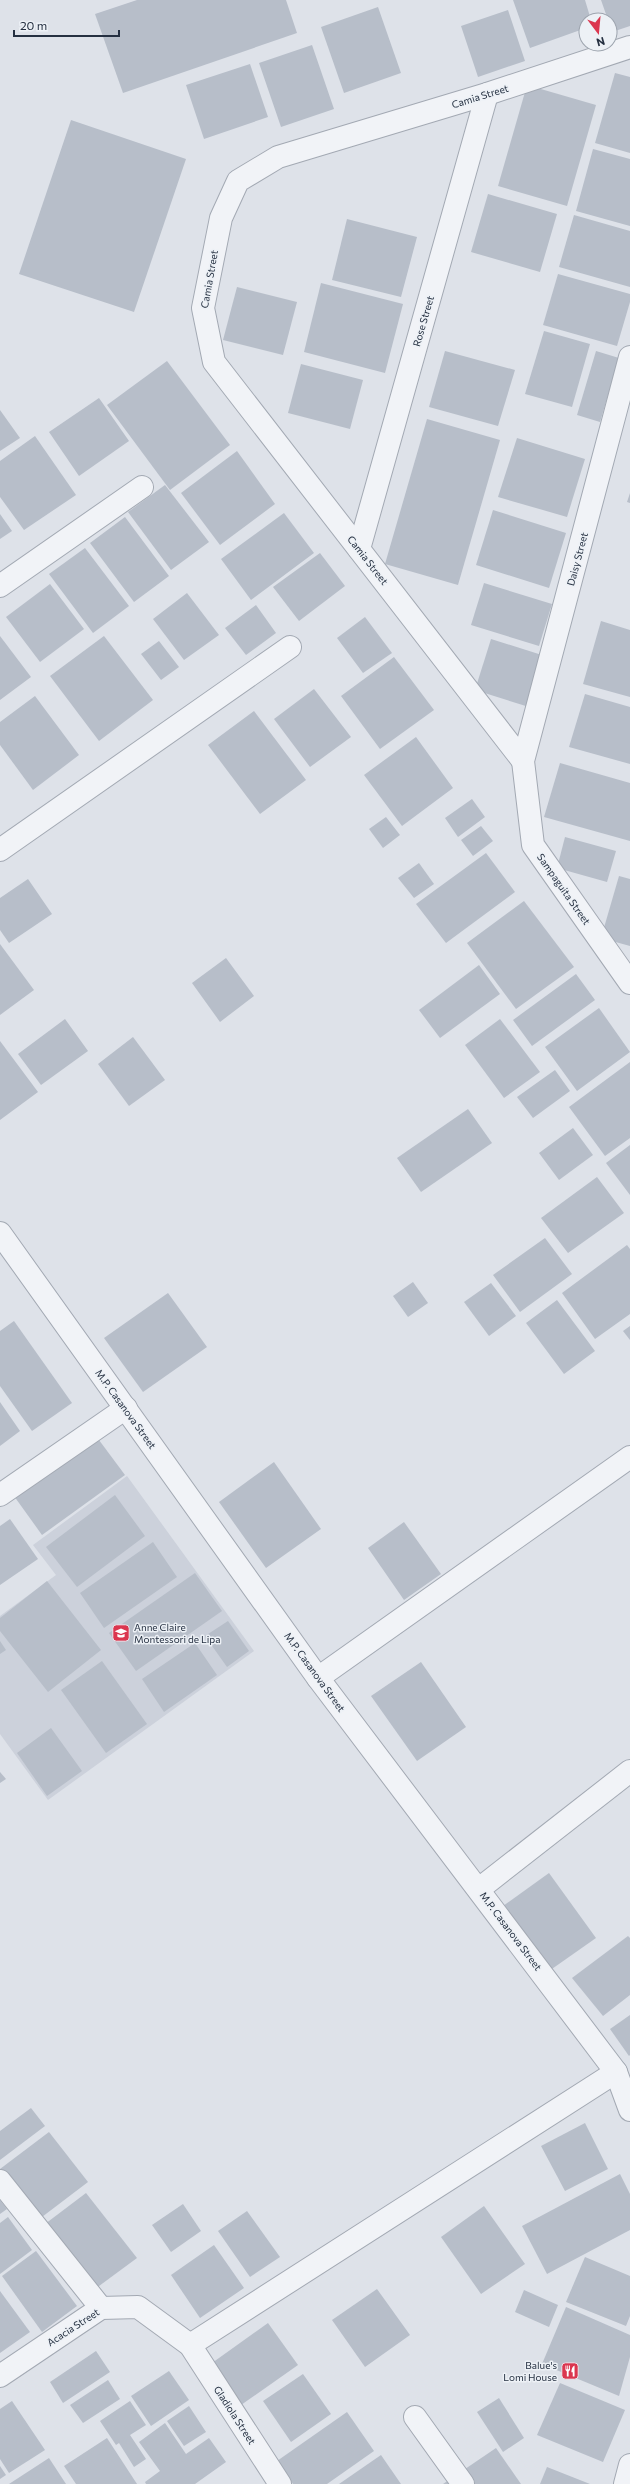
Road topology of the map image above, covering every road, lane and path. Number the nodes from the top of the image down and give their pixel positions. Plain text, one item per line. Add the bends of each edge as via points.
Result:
1 (630, 47) edge
2 (487, 94) junction
3 (630, 357) edge
4 (142, 487) dead end
5 (359, 549) junction
6 (0, 586) edge
7 (290, 647) dead end
8 (523, 761) junction
9 (0, 850) edge
10 (630, 983) edge
11 (0, 1233) edge
12 (126, 1408) junction
13 (630, 1457) edge
14 (0, 1495) edge
15 (318, 1678) junction
16 (630, 1771) edge
17 (479, 1889) junction
18 (616, 2072) junction
19 (630, 2110) edge
20 (0, 2181) edge
21 (101, 2308) junction
22 (190, 2345) junction
23 (0, 2376) edge
24 (415, 2417) dead end
25 (630, 2465) edge
26 (270, 2481) edge
27 (463, 2484) edge
28 (625, 2484) edge

1 - 2 street, Camia Street
2 - 5 street, Rose Street
2 - 5 street, Camia Street via 278,157 238,181 220,218 203,308 214,362
3 - 8 street, Daisy Street
4 - 6 street
5 - 8 street, Camia Street
7 - 9 street
8 - 10 street, Sampaguita Street via 533,846
11 - 12 street, M.P. Casanova Street
12 - 14 street
12 - 15 street, M.P. Casanova Street
13 - 15 street
15 - 17 street, M.P. Casanova Street
16 - 17 street
17 - 18 street, M.P. Casanova Street
18 - 19 street, M.P. Casanova Street
18 - 22 street
20 - 21 street
21 - 22 street, Acacia Street via 138,2307
21 - 23 street, Acacia Street
22 - 26 street, Gladiola Street
24 - 27 street
25 - 28 street

